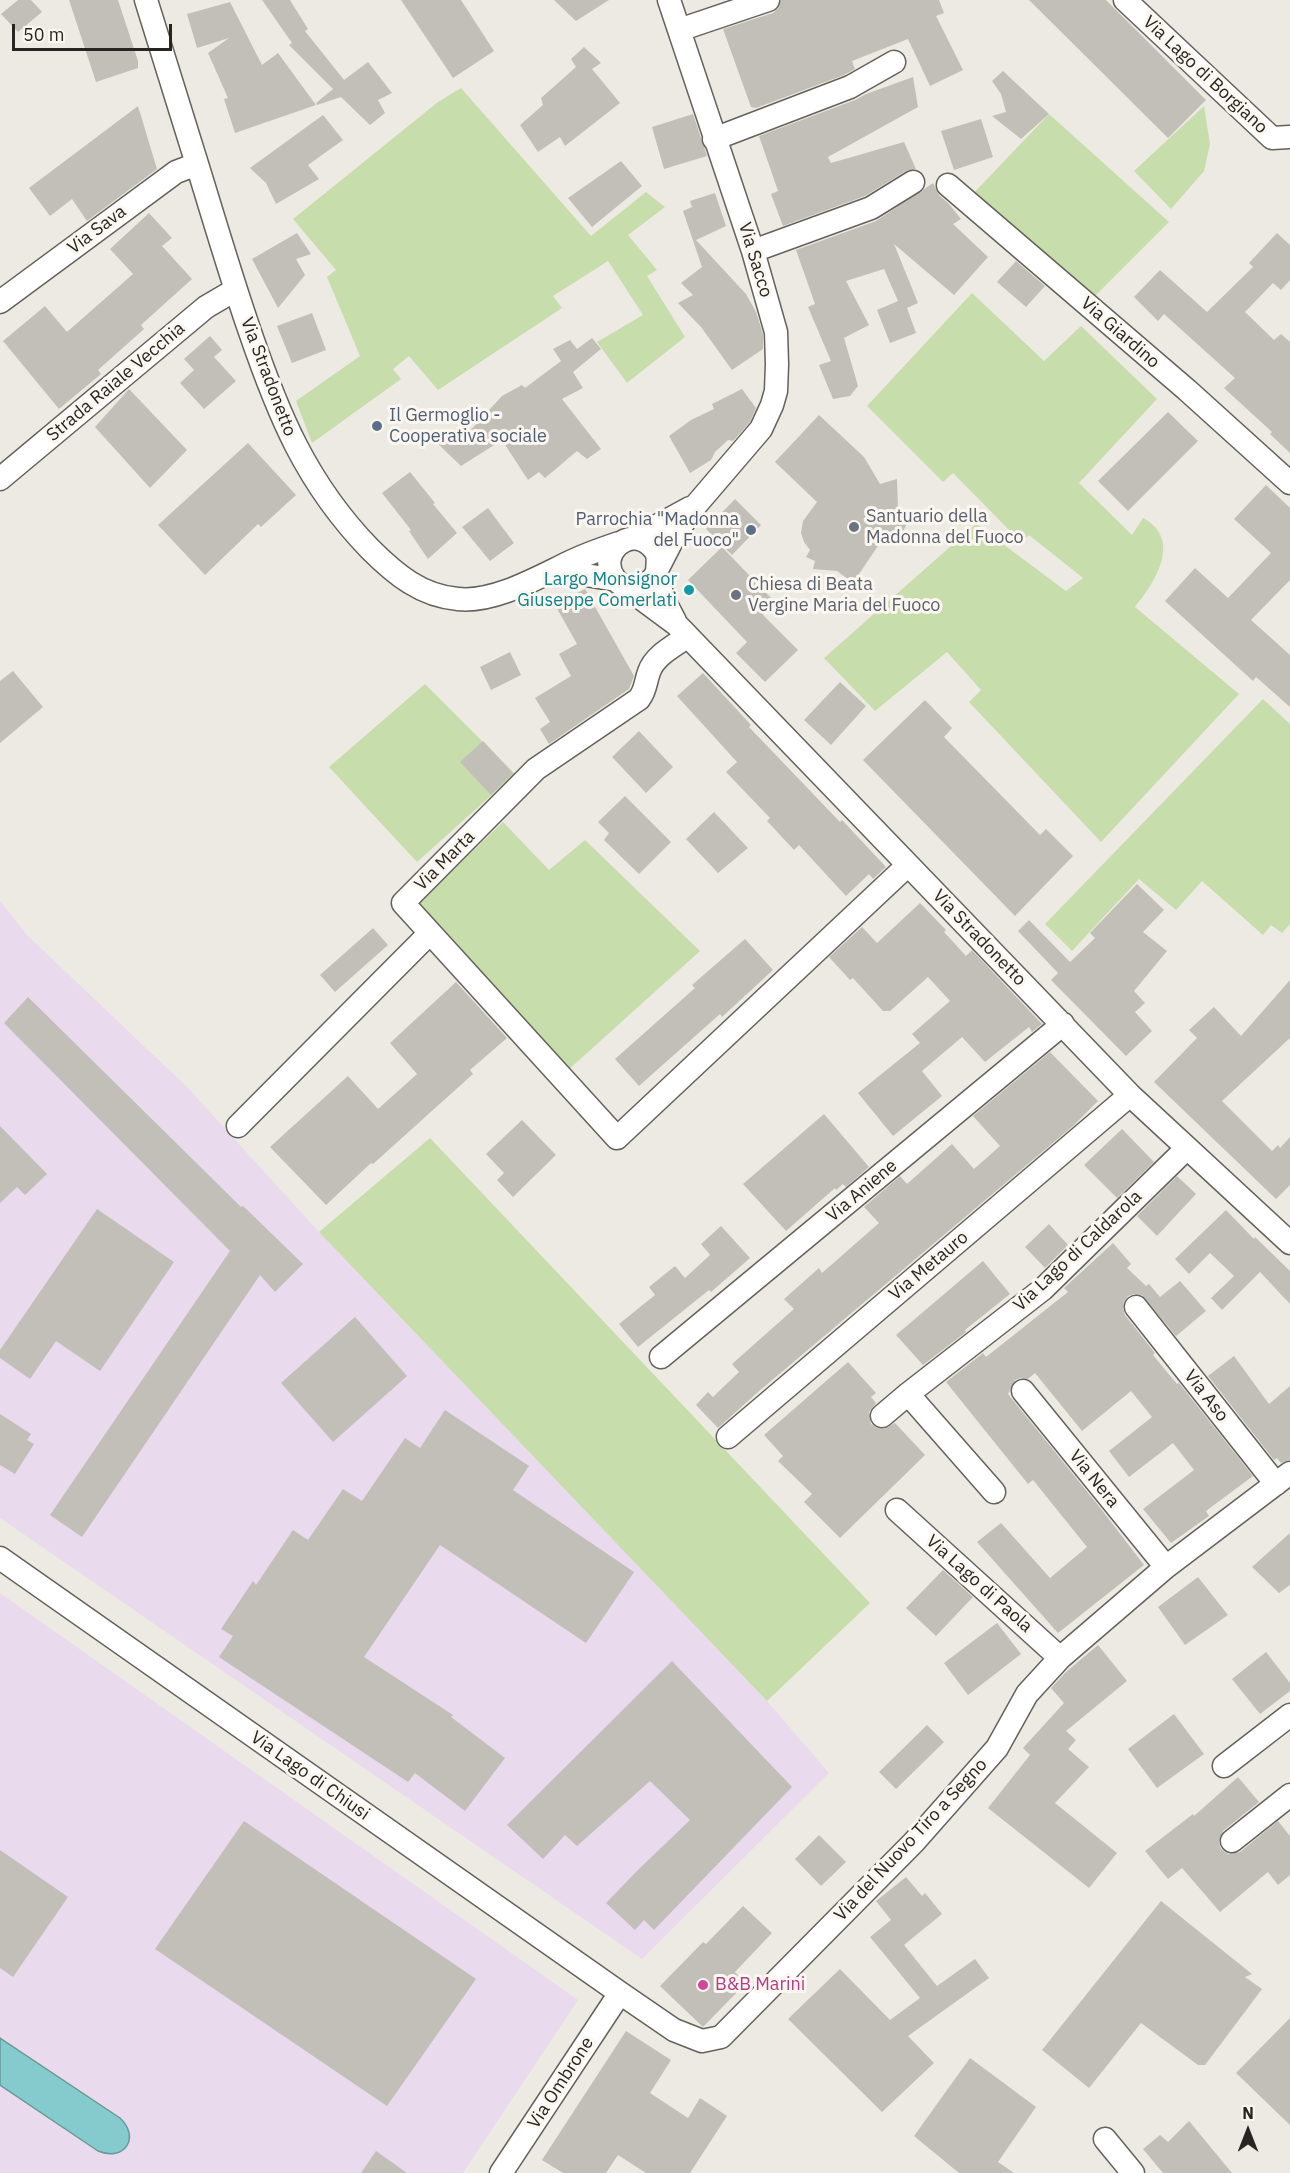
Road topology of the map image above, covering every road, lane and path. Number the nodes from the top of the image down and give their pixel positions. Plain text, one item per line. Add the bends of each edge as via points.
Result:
1 (146, 0) edge
2 (669, 0) edge
3 (768, 0) edge
4 (1125, 0) edge
5 (679, 30) junction
6 (894, 62) dead end
7 (1290, 137) edge
8 (714, 139) junction
9 (197, 164) junction
10 (913, 182) dead end
11 (948, 184) dead end
12 (753, 251) junction
13 (235, 290) junction
14 (0, 303) edge
15 (0, 479) edge
16 (1290, 483) edge
17 (696, 505) junction
18 (627, 541) junction
19 (658, 570) junction
20 (544, 576) junction
21 (619, 583) junction
22 (682, 631) junction
23 (908, 865) junction
24 (430, 933) junction
25 (1063, 1024) junction
26 (1130, 1095) junction
27 (238, 1126) dead end
28 (1187, 1148) junction
29 (1286, 1230) edge
30 (1136, 1307) dead end
31 (661, 1357) dead end
32 (1023, 1391) dead end
33 (908, 1394) junction
34 (882, 1416) dead end
35 (728, 1437) dead end
36 (1283, 1479) edge
37 (994, 1492) dead end
38 (897, 1510) dead end
39 (0, 1558) edge
40 (1166, 1567) junction
41 (1060, 1658) junction
42 (1290, 1715) edge
43 (1224, 1766) dead end
44 (1290, 1795) edge
45 (1232, 1841) dead end
46 (620, 1993) junction
47 (1105, 2139) dead end
48 (501, 2173) edge
49 (1133, 2173) edge

1 - 9 street, Via Stradonetto
2 - 5 street, Via Sacco
3 - 5 street
4 - 7 street, Via Lago di Borgiano via 1272,138
5 - 8 street, Via Sacco
6 - 8 street via 850,87
8 - 12 street, Via Sacco
9 - 13 street, Via Stradonetto
9 - 14 street, Via Sava via 176,172
10 - 12 street via 871,208
11 - 16 street, Via Giardino
12 - 17 street, Via Sacco via 776,332 776,391 754,439
13 - 15 street, Strada Raiale Vecchia via 206,307
13 - 20 street, Via Stradonetto via 270,392 292,442 321,491 379,558 420,589 460,600 480,599
17 - 18 street, Via Sacco
17 - 19 street, Via Sacco via 676,533
18 - 19 street via 642,539 653,547 659,559
18 - 20 street, Via Stradonetto via 593,552
18 - 21 street via 612,551 609,561 610,571
19 - 21 street via 642,586
19 - 22 street, Via Stradonetto via 664,600
20 - 21 street, Via Stradonetto via 580,574
21 - 22 street, Via Stradonetto
22 - 23 street, Via Stradonetto
22 - 24 street, Via Marta via 649,671 646,690 639,699 536,769 403,903
23 - 24 street via 617,1138
23 - 25 street, Via Stradonetto
24 - 27 street
25 - 26 street, Via Stradonetto
25 - 31 street, Via Aniene
26 - 28 street, Via Stradonetto
26 - 35 street, Via Metauro
28 - 29 street, Via Stradonetto
28 - 33 street, Via Lago di Caldarola via 1043,1289
30 - 36 street, Via Aso
32 - 40 street, Via Nera
33 - 34 street, Via Lago di Caldarola
33 - 37 street
36 - 40 street, Via del Nuovo Tiro a Segno
38 - 41 street, Via Lago di Paola
39 - 46 street, Via Lago di Chiusi
40 - 41 street, Via del Nuovo Tiro a Segno
41 - 46 street, Via del Nuovo Tiro a Segno via 1027,1694 997,1748 914,1842 721,2037 702,2041 674,2030
42 - 43 street
44 - 45 street
46 - 48 street, Via Ombrone
47 - 49 street

